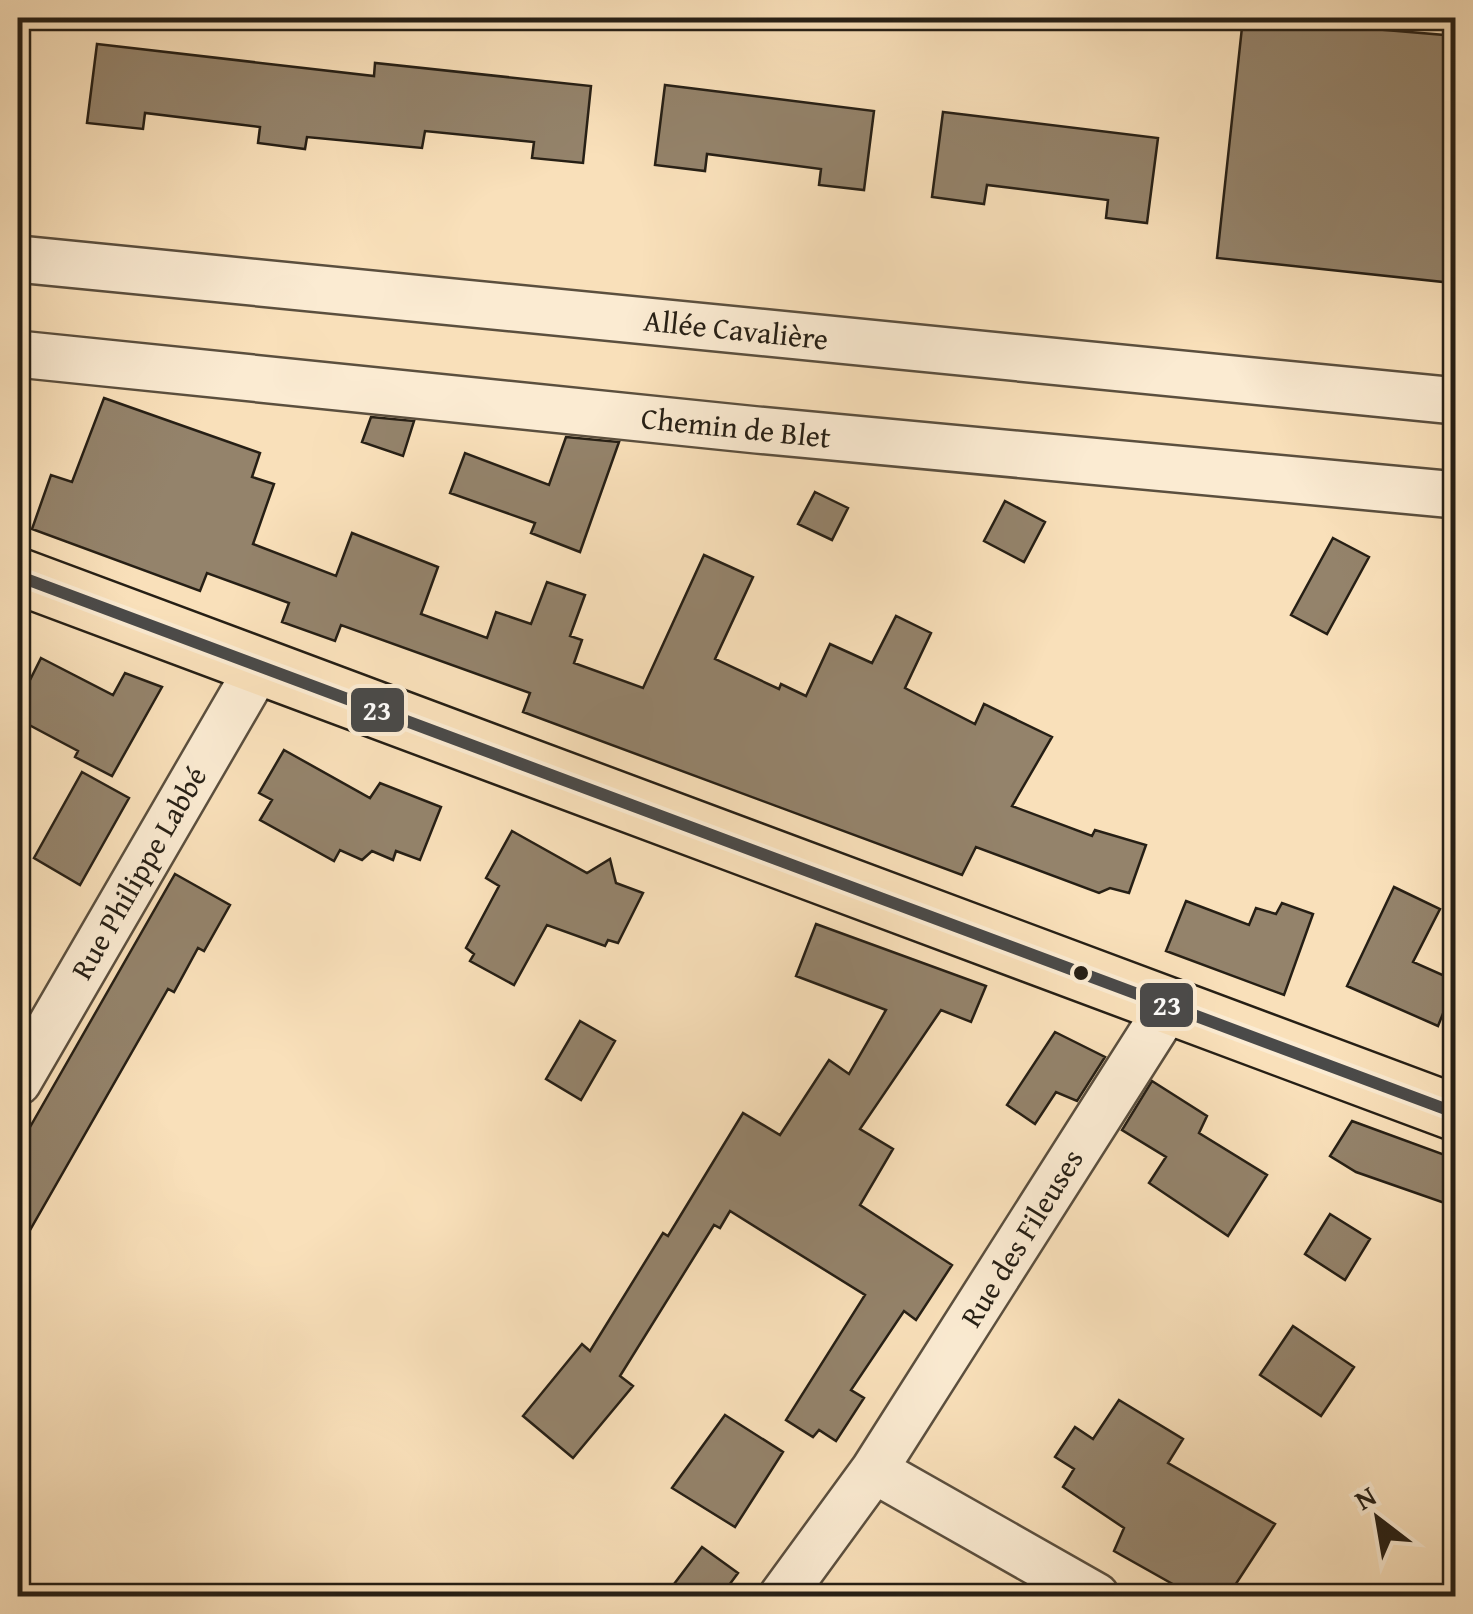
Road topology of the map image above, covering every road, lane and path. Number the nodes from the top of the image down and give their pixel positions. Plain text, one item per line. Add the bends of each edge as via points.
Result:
1 (18, 259) edge
2 (18, 354) edge
3 (1456, 401) edge
4 (1456, 495) edge
5 (18, 576) edge
6 (260, 665) junction
7 (1169, 1006) junction
8 (18, 1082) edge
9 (1456, 1113) edge
10 (874, 1470) junction
11 (782, 1596) edge
12 (1096, 1596) edge

1 - 3 street, Allée Cavalière
2 - 4 street, Chemin de Blet
5 - 6 main road
6 - 7 main road
6 - 8 street, Rue Philippe Labbé
7 - 9 main road
7 - 10 street, Rue des Fileuses
10 - 11 street, Rue des Fileuses
10 - 12 street

